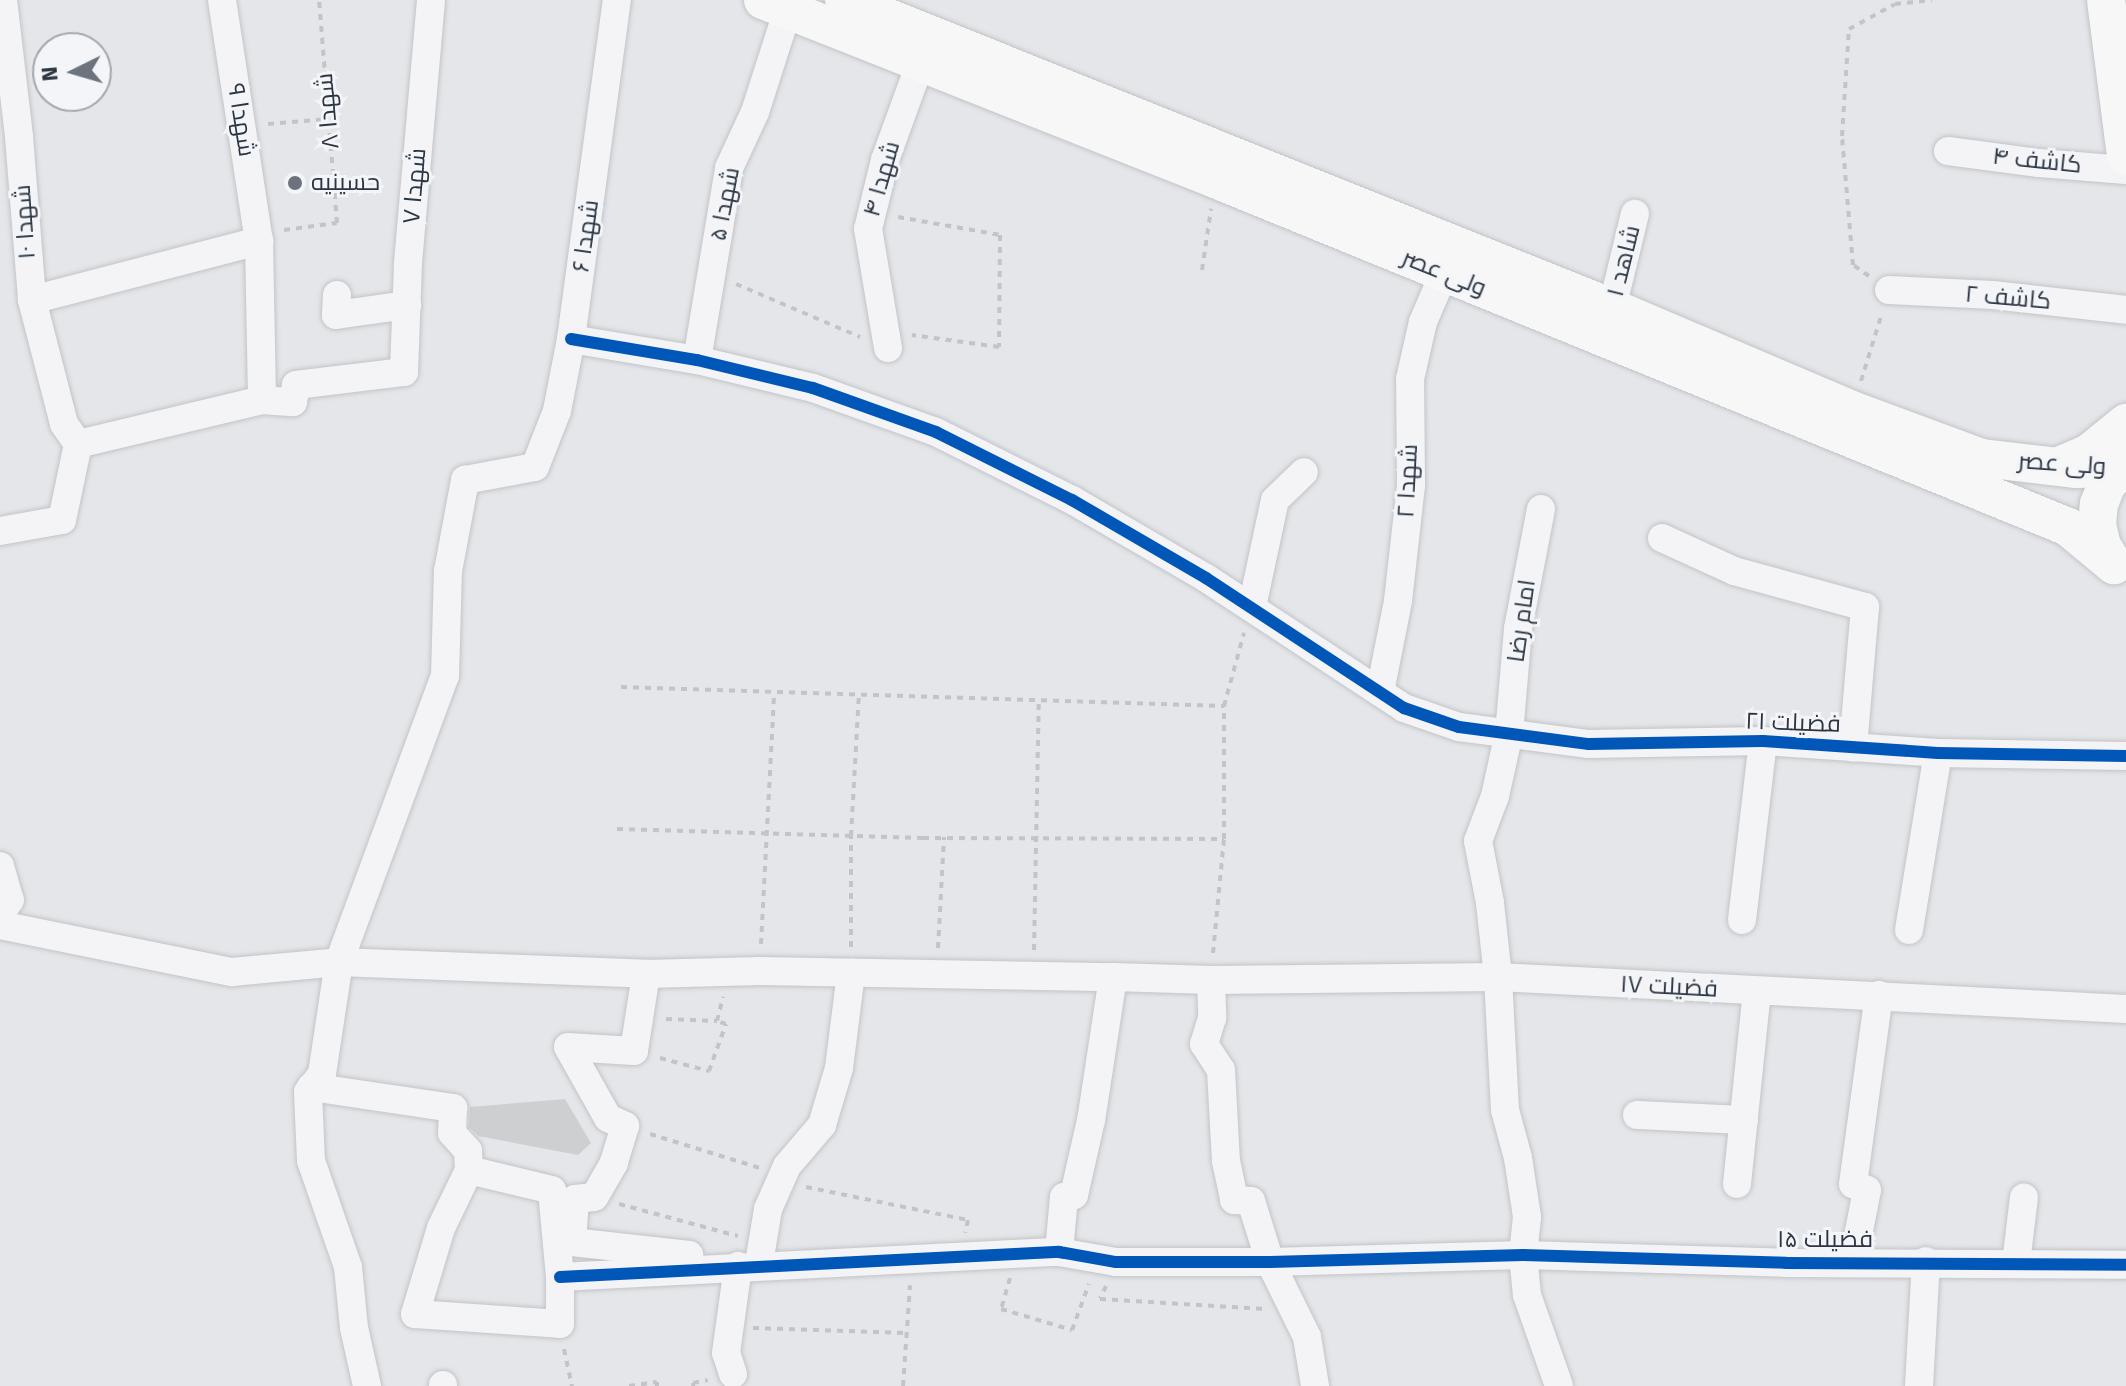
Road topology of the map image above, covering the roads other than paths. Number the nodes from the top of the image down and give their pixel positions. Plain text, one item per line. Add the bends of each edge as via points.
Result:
1 (3, 0) edge
2 (222, 0) edge
3 (431, 0) edge
4 (617, 0) edge
5 (844, 0) edge
6 (2106, 0) edge
7 (776, 4) edge
8 (921, 61) junction
9 (1948, 151) dead end
10 (2126, 156) edge
11 (2126, 170) edge
12 (1635, 214) dead end
13 (265, 236) junction
14 (1449, 259) junction
15 (1889, 290) road end
16 (337, 295) dead end
17 (32, 300) junction
18 (407, 305) junction
19 (1612, 308) junction
20 (2126, 310) edge
21 (571, 339) junction
22 (886, 340) road end
23 (697, 360) junction
24 (262, 400) junction
25 (2126, 423) edge
26 (71, 434) junction
27 (2059, 467) junction
28 (2124, 467) edge
29 (1304, 472) dead end
30 (1541, 509) dead end
31 (0, 531) edge
32 (1662, 538) dead end
33 (2120, 570) edge
34 (1252, 607) junction
35 (1380, 692) junction
36 (1509, 733) junction
37 (1763, 741) junction
38 (1853, 747) junction
39 (1938, 753) junction
40 (2126, 756) edge
41 (0, 866) edge
42 (0, 914) edge
43 (1742, 920) dead end
44 (0, 925) edge
45 (1909, 930) dead end
46 (339, 962) junction
47 (851, 973) junction
48 (646, 974) junction
49 (1113, 977) junction
50 (1498, 977) junction
51 (1211, 980) junction
52 (1757, 992) junction
53 (1879, 995) junction
54 (2126, 1009) edge
55 (311, 1087) junction
56 (1637, 1115) dead end
57 (1744, 1120) junction
58 (469, 1170) junction
59 (1737, 1184) dead end
60 (2024, 1197) dead end
61 (1059, 1252) junction
62 (1523, 1255) junction
63 (757, 1259) junction
64 (1926, 1261) junction
65 (1270, 1262) junction
66 (1853, 1262) junction
67 (2016, 1263) junction
68 (2126, 1265) edge
69 (560, 1277) junction
70 (733, 1374) dead end
71 (367, 1386) edge
72 (1315, 1386) edge
73 (1559, 1386) edge
74 (1919, 1386) edge

1 - 17 street, شهدا ۱۰
2 - 13 street, شهدا ۹
3 - 18 street, شهدا ۷
4 - 21 street, شهدا ۶
5 - 14 main road, ولی عصر
6 - 10 main road
7 - 8 main road, ولی عصر
7 - 23 street, شهدا ۵ via 755,112 729,168
8 - 14 main road, ولی عصر via 1215,179
8 - 22 street, شهدا ۴ via 885,160 868,229
9 - 11 street, کاشف ۴
12 - 19 street, شاهد ۱
13 - 17 street
13 - 24 street, شهدا ۹
14 - 19 main road, ولی عصر
14 - 33 main road, ولی عصر via 2068,527
14 - 35 street, شهدا ۲ via 1423,322 1410,379 1411,485 1398,601
15 - 20 street, کاشف ۲
16 - 18 street via 336,315
17 - 26 street, شهدا ۱۰
18 - 24 street, شهدا ۷ via 404,372 296,385 293,402
19 - 27 main road, ولی عصر via 1852,410 1982,458
21 - 23 street, فضیلت ۲۱
21 - 46 street, شهدا ۶ via 557,411 535,467 465,480 448,571 445,676
23 - 34 street, فضیلت ۲۱ via 813,388 936,432 1072,500
24 - 26 street
25 - 27 main road via 2089,453
26 - 31 street via 62,520
27 - 28 main road, ولی عصر
28 - 33 main road via 2107,484 2098,515 2102,546
29 - 34 street via 1275,500
30 - 36 street, امام رضا via 1518,629
32 - 38 street via 1734,571 1865,607
34 - 35 street, فضیلت ۲۱
35 - 36 street, فضیلت ۲۱ via 1404,708 1459,727
36 - 37 street, فضیلت ۲۱ via 1589,744
36 - 50 street, امام رضا via 1478,841
37 - 38 street, فضیلت ۲۱
37 - 43 street
38 - 39 street, فضیلت ۲۱
39 - 40 street, فضیلت ۲۱
39 - 45 street
41 - 42 street via 10,900
44 - 46 street, فضیلت ۱۷ via 232,972
46 - 48 street, فضیلت ۱۷
46 - 55 street via 322,1074
47 - 48 street, فضیلت ۱۷
47 - 49 street, فضیلت ۱۷
47 - 63 street via 839,1068 822,1125 781,1178
48 - 63 street via 634,1051 568,1047 608,1118 625,1126 614,1163 594,1197 575,1199 572,1242
49 - 51 street, فضیلت ۱۷
49 - 61 street via 1091,1120 1074,1195 1064,1197
50 - 51 street, فضیلت ۱۷
50 - 52 street, فضیلت ۱۷
50 - 62 street, امام رضا via 1505,1110 1527,1217
51 - 65 street via 1212,1018 1204,1044 1221,1070 1226,1161 1234,1200 1251,1201
52 - 53 street, فضیلت ۱۷
52 - 57 street
53 - 54 street, فضیلت ۱۷
53 - 66 street via 1853,1184 1867,1190
55 - 58 street via 453,1108 452,1133 468,1151
55 - 71 street via 311,1161 348,1267
56 - 57 street
57 - 59 street
58 - 69 street via 552,1190
58 - 69 street via 441,1228 415,1314 560,1324
60 - 67 street
61 - 63 street, فضیلت ۱۵
61 - 65 street, فضیلت ۱۵ via 1107,1260
62 - 65 street, فضیلت ۱۵
62 - 66 street, فضیلت ۱۵
62 - 73 street, امام رضا via 1527,1295
63 - 69 street
63 - 70 street via 728,1327 726,1353
64 - 66 street, فضیلت ۱۵
64 - 67 street, فضیلت ۱۵
64 - 74 street
65 - 72 street via 1307,1337
67 - 68 street, فضیلت ۱۵

